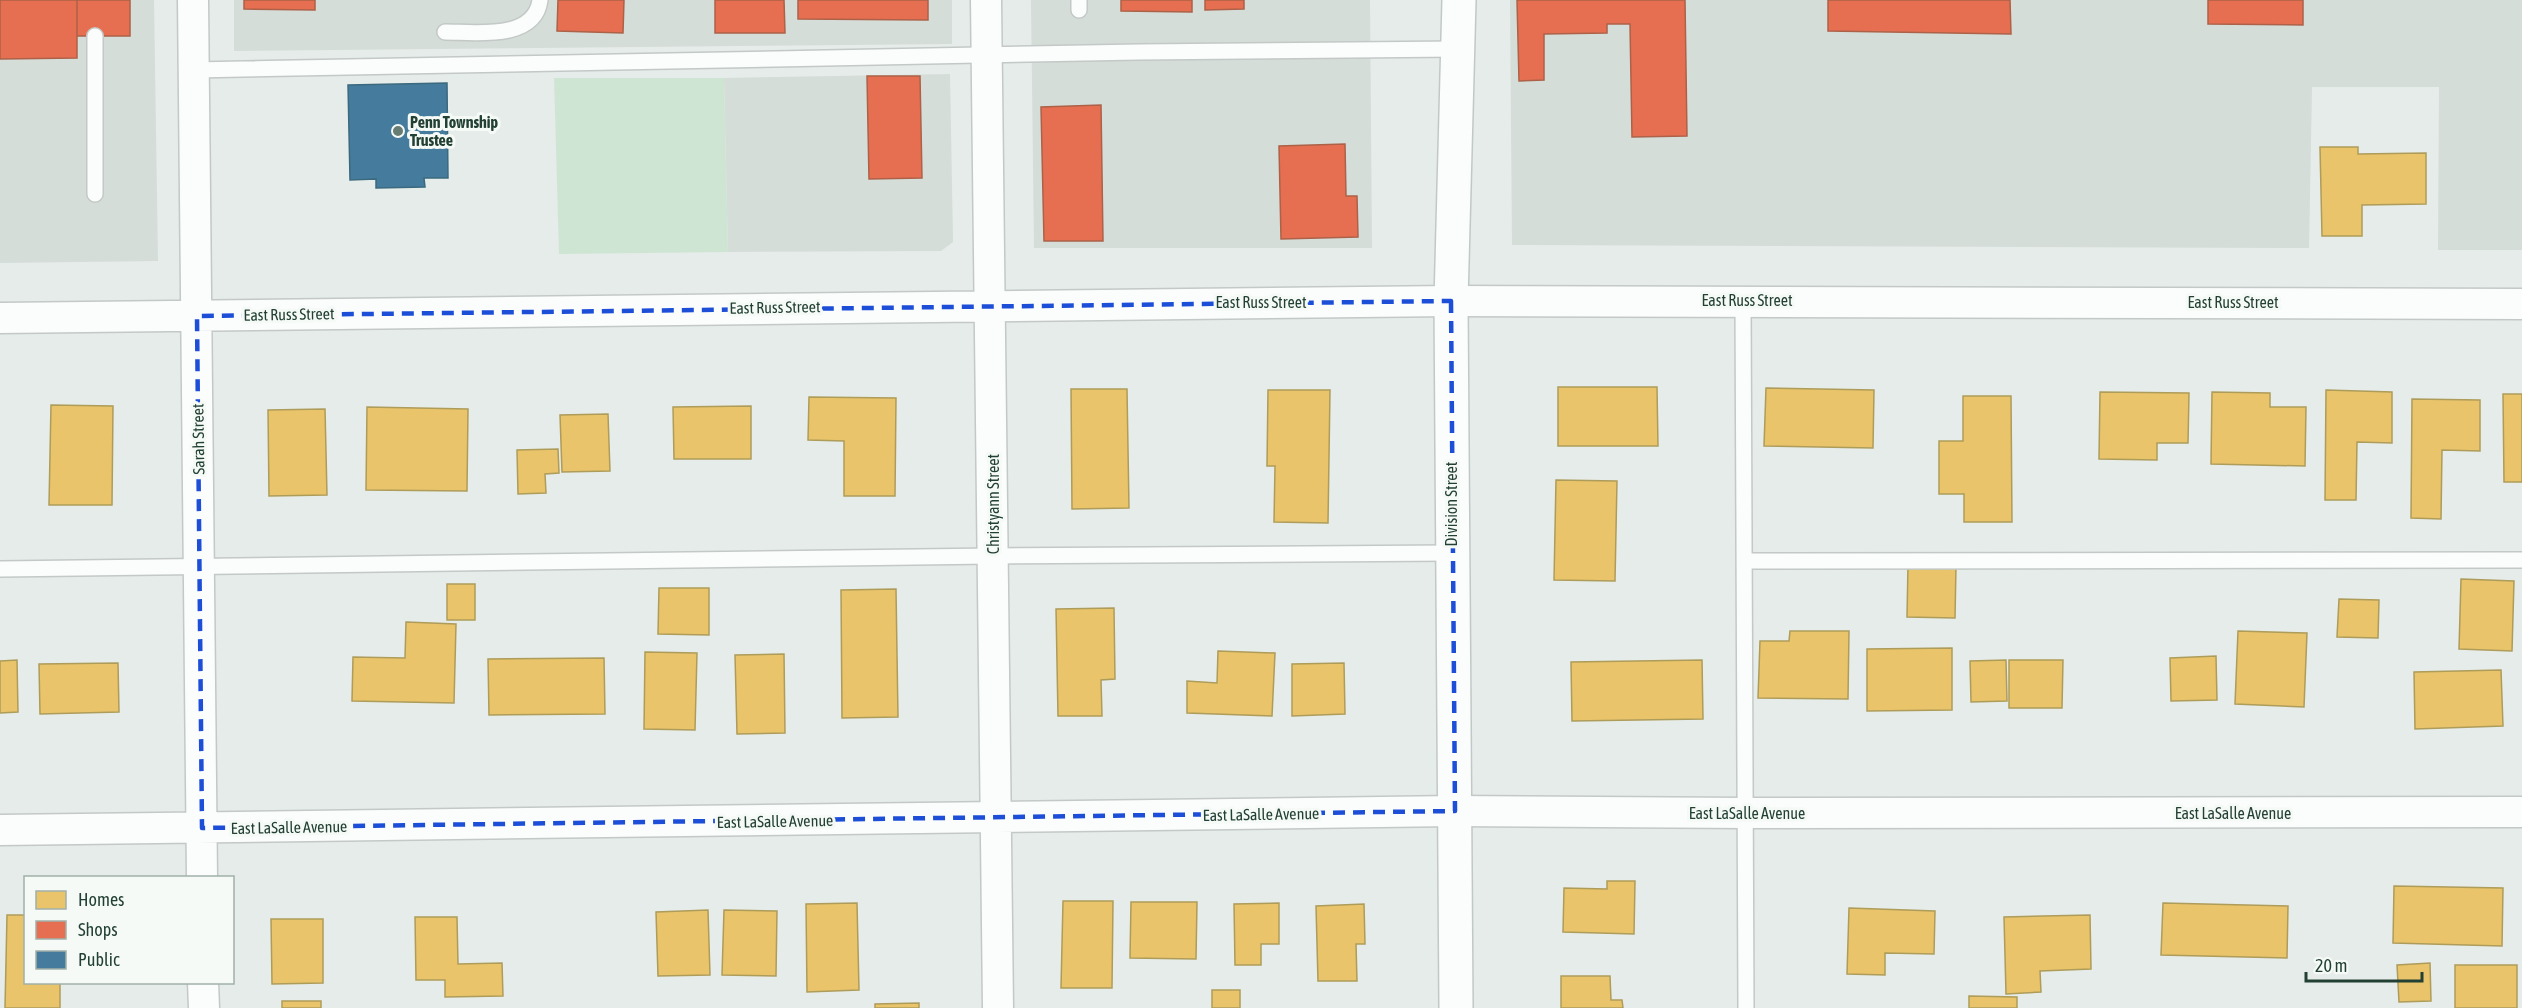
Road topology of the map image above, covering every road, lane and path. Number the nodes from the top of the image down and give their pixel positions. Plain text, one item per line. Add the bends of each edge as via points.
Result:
1 (193, 0) edge
2 (540, 0) edge
3 (987, 0) edge
4 (1459, 0) edge
5 (445, 32) dead end
6 (95, 36) dead end
7 (1457, 49) junction
8 (988, 55) junction
9 (194, 70) junction
10 (95, 194) dead end
11 (1451, 300) junction
12 (1743, 300) junction
13 (992, 304) junction
14 (2522, 304) edge
15 (197, 316) junction
16 (0, 318) edge
17 (1451, 553) junction
18 (993, 556) junction
19 (2522, 560) edge
20 (1746, 561) junction
21 (199, 565) junction
22 (0, 569) edge
23 (1455, 811) junction
24 (2522, 812) edge
25 (1745, 813) junction
26 (996, 818) junction
27 (202, 828) junction
28 (0, 830) edge
29 (202, 876) edge
30 (203, 984) edge
31 (204, 1008) edge
32 (998, 1008) edge
33 (1456, 1008) edge
34 (1746, 1008) edge

1 - 9 street, Sarah Street
2 - 5 lane via 524,25 502,32
3 - 8 street, Christyann Street
4 - 7 street, Division Street
6 - 10 lane
7 - 8 lane
7 - 11 street, Division Street
8 - 9 lane
8 - 13 street, Christyann Street
9 - 15 street, Sarah Street
11 - 12 street, East Russ Street
11 - 13 street, East Russ Street
11 - 17 street, Division Street
12 - 14 street, East Russ Street
12 - 20 lane
13 - 15 street, East Russ Street
13 - 18 street, Christyann Street
15 - 16 street, East Russ Street
15 - 21 street, Sarah Street
17 - 18 lane
17 - 23 street, Division Street
18 - 21 lane
18 - 26 street, Christyann Street
19 - 20 lane
20 - 25 lane
21 - 22 lane
21 - 27 street, Sarah Street
23 - 25 street, East LaSalle Avenue
23 - 26 street, East LaSalle Avenue
23 - 33 street, Division Street
24 - 25 street, East LaSalle Avenue
25 - 34 lane
26 - 27 street, East LaSalle Avenue
26 - 32 street, Christyann Street
27 - 28 street, East LaSalle Avenue
27 - 29 street, Sarah Street
30 - 31 street

